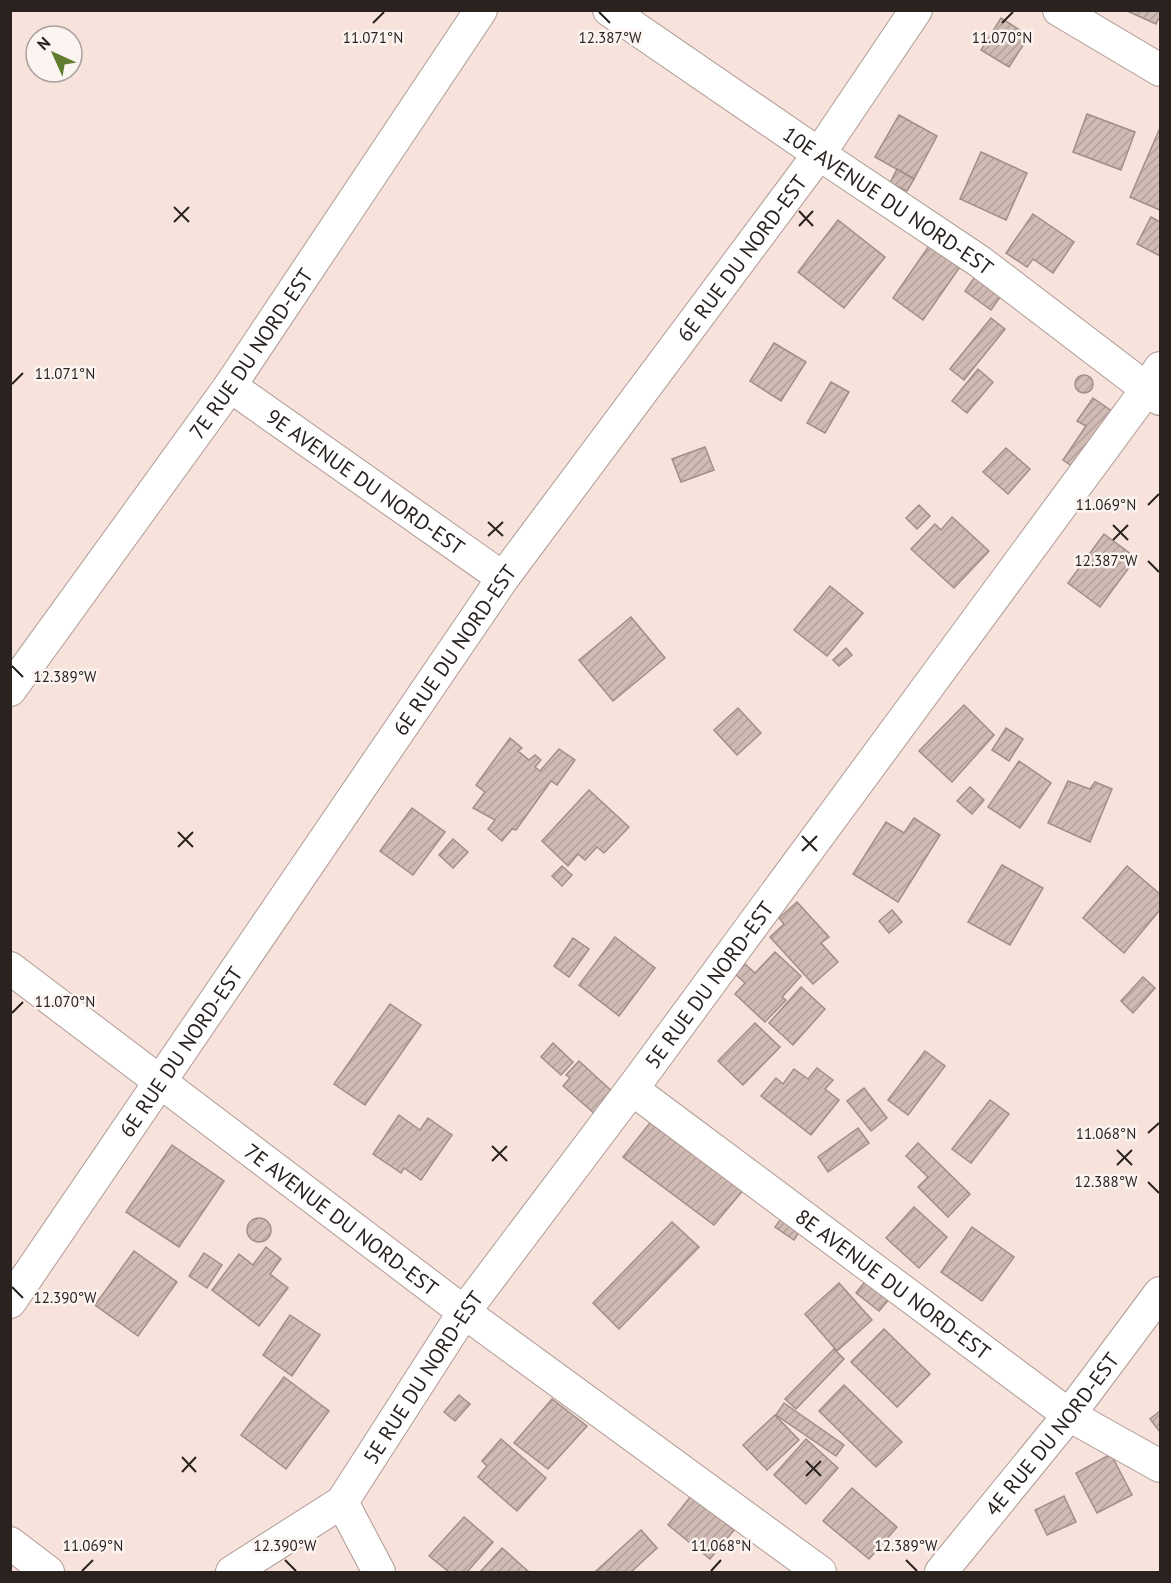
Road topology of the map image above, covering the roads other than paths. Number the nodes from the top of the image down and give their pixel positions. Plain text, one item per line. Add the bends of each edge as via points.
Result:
1 (481, 10) edge
2 (609, 10) edge
3 (916, 10) edge
4 (1059, 10) edge
5 (1161, 70) edge
6 (819, 154) junction
7 (1156, 385) edge
8 (230, 386) junction
9 (503, 578) junction
10 (10, 690) edge
11 (10, 968) edge
12 (160, 1082) junction
13 (632, 1089) junction
14 (1161, 1293) edge
15 (10, 1302) edge
16 (464, 1312) junction
17 (1069, 1415) junction
18 (1161, 1466) edge
19 (342, 1502) junction
20 (10, 1543) edge
21 (48, 1572) edge
22 (232, 1572) edge
23 (379, 1572) edge
24 (820, 1572) edge
25 (941, 1572) edge

1 - 8 street, 7E RUE DU NORD-EST
2 - 6 street, 10E AVENUE DU NORD-EST
3 - 6 street, 6E RUE DU NORD-EST
4 - 5 street
6 - 7 street, 10E AVENUE DU NORD-EST
6 - 9 street, 6E RUE DU NORD-EST
7 - 13 street, 5E RUE DU NORD-EST
8 - 9 street, 9E AVENUE DU NORD-EST
8 - 10 street, 7E RUE DU NORD-EST
9 - 12 street, 6E RUE DU NORD-EST
11 - 12 street, 7E AVENUE DU NORD-EST
12 - 15 street, 6E RUE DU NORD-EST
12 - 16 street, 7E AVENUE DU NORD-EST
13 - 16 street, 5E RUE DU NORD-EST
13 - 17 street, 8E AVENUE DU NORD-EST
14 - 17 street, 4E RUE DU NORD-EST
16 - 19 street, 5E RUE DU NORD-EST
16 - 24 street, 7E AVENUE DU NORD-EST
17 - 18 street, 8E AVENUE DU NORD-EST
17 - 25 street, 4E RUE DU NORD-EST
19 - 22 street, 5E RUE DU NORD-EST
19 - 23 street
20 - 21 street

